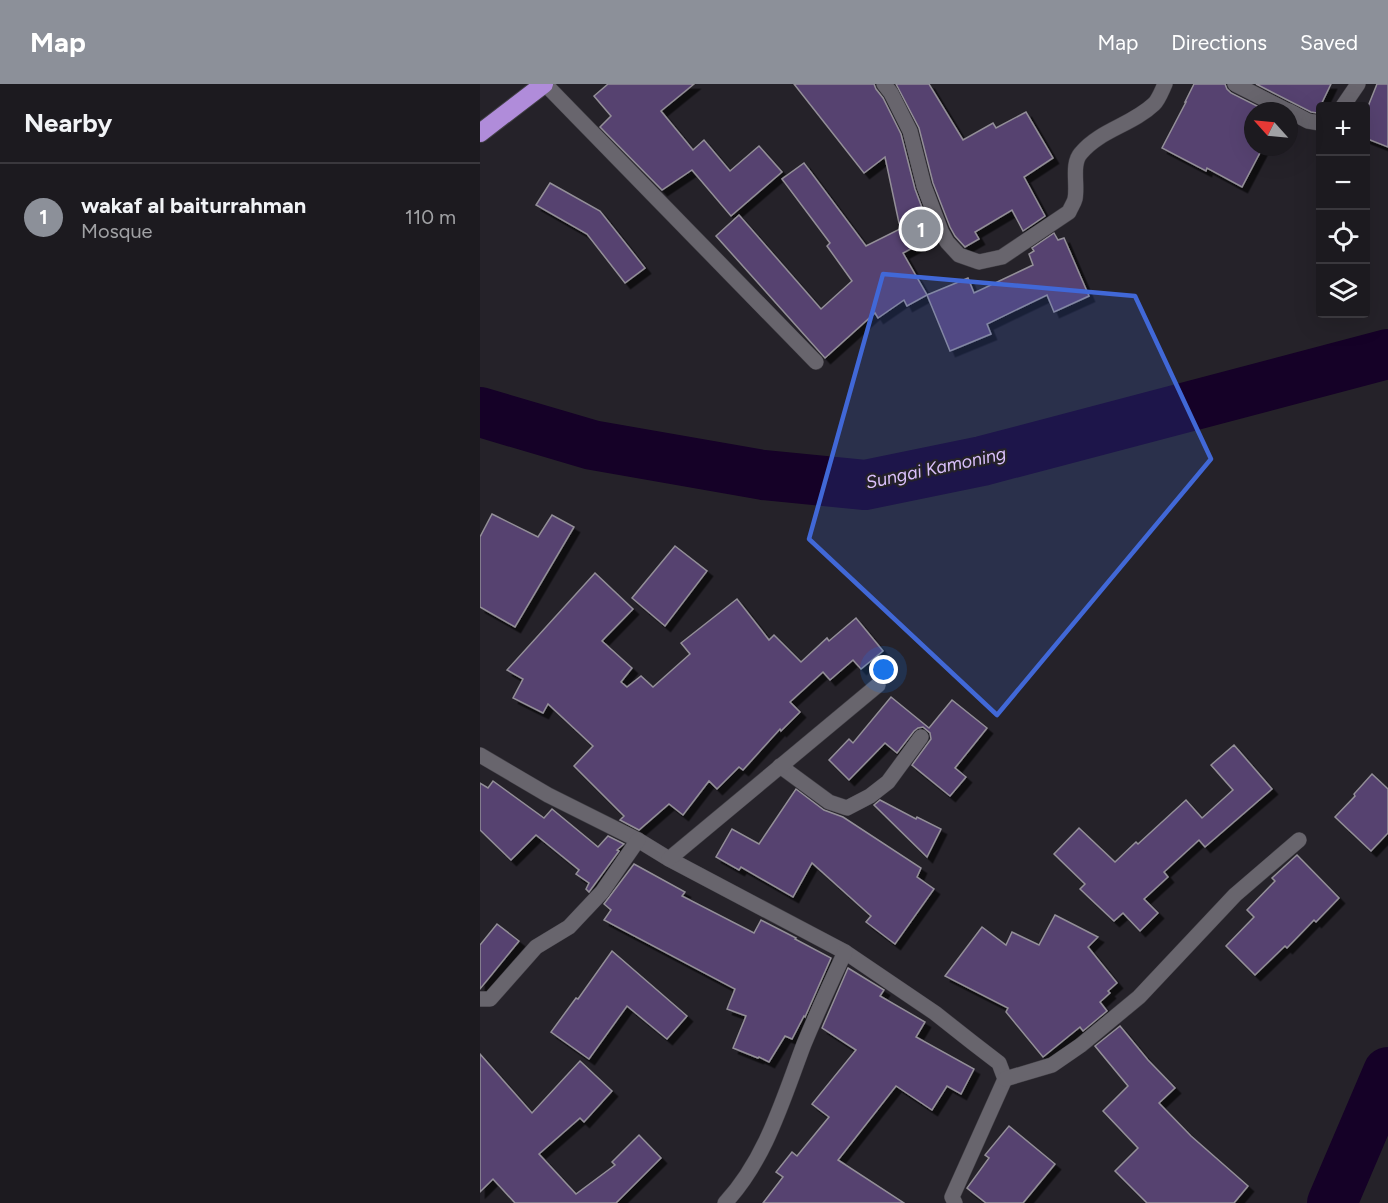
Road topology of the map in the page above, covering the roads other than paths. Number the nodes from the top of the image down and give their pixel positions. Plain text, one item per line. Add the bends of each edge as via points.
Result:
1 (545, 84) edge
2 (884, 84) edge
3 (1165, 84) edge
4 (1235, 84) edge
5 (1358, 84) edge
6 (1271, 102) edge
7 (1346, 102) edge
8 (1298, 116) edge
9 (1316, 122) edge
10 (480, 133) edge
11 (816, 362) dead end
12 (878, 685) dead end
13 (921, 737) dead end
14 (480, 755) edge
15 (780, 766) junction
16 (638, 840) junction
17 (1299, 840) dead end
18 (669, 859) junction
19 (845, 952) junction
20 (480, 999) edge
21 (1005, 1079) junction
22 (725, 1203) edge
23 (955, 1203) edge

1 - 10 highway
1 - 11 street
2 - 3 street via 910,131 941,231 959,255 979,262 1002,257 1069,212 1075,199 1079,155 1100,136 1155,103
4 - 6 street
5 - 7 street
8 - 9 street
12 - 15 street
13 - 15 street via 888,782 847,808 829,802
14 - 16 street via 548,795
15 - 18 street
16 - 18 street
16 - 20 street via 602,892 569,927 536,947 490,999
17 - 21 street via 1235,895 1140,997 1081,1045 1052,1065
18 - 19 street
19 - 21 street via 935,1013 999,1063
19 - 22 street via 817,1012 768,1139
21 - 23 street via 952,1197

